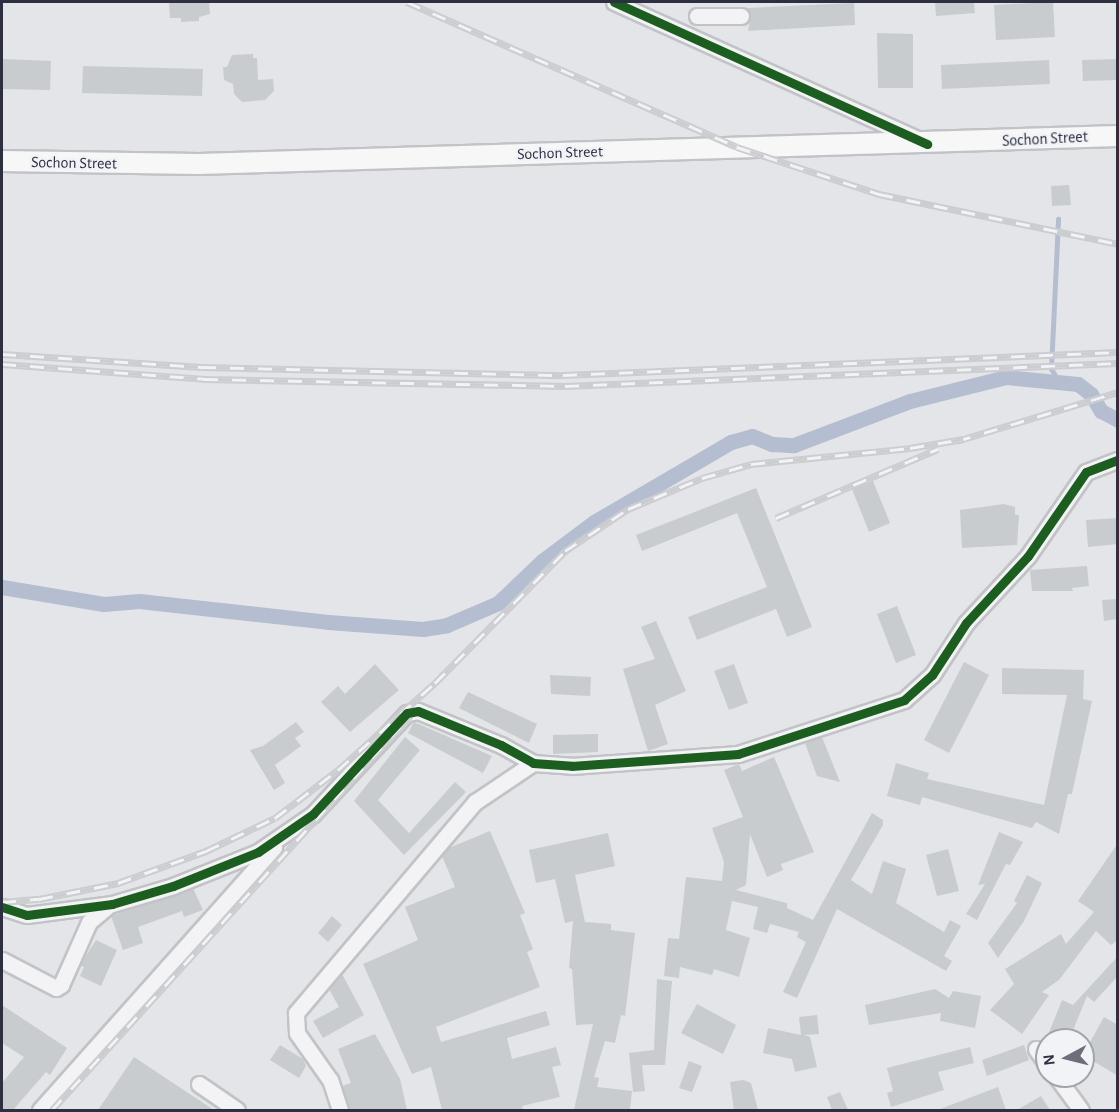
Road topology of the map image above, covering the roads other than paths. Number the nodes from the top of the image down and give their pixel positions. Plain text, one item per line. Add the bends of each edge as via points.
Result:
1 (624, 4) edge
2 (697, 9) edge
3 (724, 9) edge
4 (741, 16) dead end
5 (696, 37) junction
6 (1118, 136) edge
7 (927, 144) junction
8 (2, 160) edge
9 (1118, 460) edge
10 (533, 763) junction
11 (288, 831) junction
12 (112, 904) junction
13 (2, 907) edge
14 (27, 915) junction
15 (2, 918) edge
16 (2, 960) edge
17 (200, 1084) dead end
18 (1065, 1088) edge
19 (40, 1110) edge
20 (237, 1110) edge
21 (340, 1110) edge
22 (1081, 1110) edge

1 - 5 street
2 - 3 street
2 - 5 street
3 - 4 street
5 - 7 street
6 - 7 main road, Sochon Street
7 - 8 main road, Sochon Street via 199,164
9 - 10 street via 1086,472 1028,556 966,623 932,675 904,700 738,754 572,766
10 - 11 street via 501,745 418,711 407,713 313,814
10 - 21 street via 475,802 304,1000 294,1022 297,1033 330,1080
11 - 12 street via 248,856 173,886
11 - 19 street
12 - 14 street
12 - 16 street via 88,922 61,985 56,988
13 - 14 street
14 - 15 street
17 - 20 street
18 - 22 street

